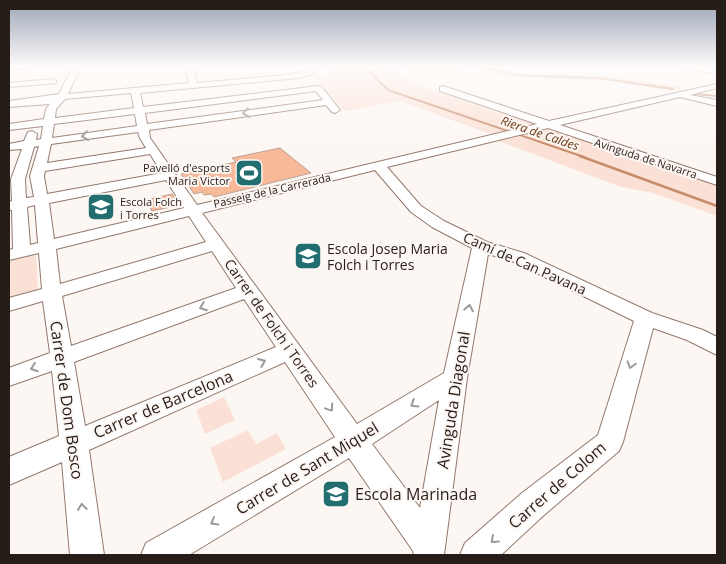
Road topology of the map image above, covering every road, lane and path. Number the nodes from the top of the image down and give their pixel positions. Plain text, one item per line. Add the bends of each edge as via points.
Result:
1 (51, 92) edge
2 (55, 92) edge
3 (115, 92) edge
4 (135, 92) edge
5 (283, 92) edge
6 (321, 92) edge
7 (452, 92) edge
8 (685, 92) edge
9 (676, 94) junction
10 (49, 100) junction
11 (717, 103) edge
12 (9, 104) edge
13 (139, 110) junction
14 (50, 122) junction
15 (36, 124) junction
16 (542, 126) junction
17 (9, 127) edge
18 (143, 128) junction
19 (46, 141) junction
20 (29, 144) junction
21 (9, 147) edge
22 (153, 150) junction
23 (378, 165) junction
24 (38, 168) junction
25 (170, 175) junction
26 (717, 181) edge
27 (41, 200) junction
28 (15, 205) edge
29 (192, 210) junction
30 (217, 244) junction
31 (48, 245) junction
32 (480, 246) junction
33 (16, 253) edge
34 (249, 290) junction
35 (52, 292) junction
36 (9, 305) edge
37 (645, 318) junction
38 (717, 347) edge
39 (290, 350) junction
40 (62, 357) junction
41 (9, 377) edge
42 (455, 378) junction
43 (353, 441) junction
44 (74, 442) junction
45 (9, 471) edge
46 (429, 551) edge
47 (87, 555) edge
48 (158, 555) edge
49 (477, 555) edge

1 - 10 street
2 - 10 street
3 - 10 street
4 - 13 street, Carrer de Folch i Torres
13 -> 5 street
6 -> 18 street via 332,106
7 - 16 street, Avinguda de Navarra
8 - 9 street, Passeig de la Carrerada
9 - 11 street
9 - 16 street, Passeig de la Carrerada
10 - 12 street
10 - 14 street
10 - 15 street via 38,110
13 - 14 street
13 - 18 street, Carrer de Folch i Torres
14 - 15 street
14 - 19 street
15 - 17 street
15 - 20 street
16 - 23 street, Passeig de la Carrerada
16 - 26 street, Avinguda de Navarra
18 -> 19 street
18 - 22 street, Carrer de Folch i Torres
19 - 20 street
19 - 24 street
20 - 21 street
20 - 28 street via 18,179
22 - 24 street
22 - 25 street, Carrer de Folch i Torres
23 - 29 street, Passeig de la Carrerada
23 - 32 street, Camí de Can Pavana via 416,209
24 - 27 street, Carrer de Dom Bosco
25 - 27 street
25 - 29 street, Carrer de Folch i Torres
27 - 28 street
27 - 31 street, Carrer de Dom Bosco
28 - 33 street
29 - 30 street, Carrer de Folch i Torres
29 - 31 street, Passeig de la Carrerada
30 - 34 street, Carrer de Folch i Torres
30 - 35 street
31 - 33 street, Passeig de la Carrerada
31 - 35 street, Carrer de Dom Bosco
32 - 37 street, Camí de Can Pavana via 518,258
42 -> 32 street, Avinguda Diagonal
34 - 39 street, Carrer de Folch i Torres
34 -> 40 street
35 - 36 street
35 - 40 street, Carrer de Dom Bosco
37 - 38 street, Camí de Can Pavana via 695,334
37 -> 49 street, Carrer de Colom via 609,442
39 -> 43 street, Carrer de Folch i Torres
44 -> 39 street, Carrer de Barcelona
40 -> 41 street
40 - 44 street, Carrer de Dom Bosco
42 -> 43 street, Carrer de Sant Miquel
42 - 46 street, Avinguda Diagonal
43 - 46 street, Carrer de Folch i Torres
43 -> 48 street, Carrer de Sant Miquel
44 - 45 street, Carrer de Barcelona
47 -> 44 street, Carrer de Dom Bosco

